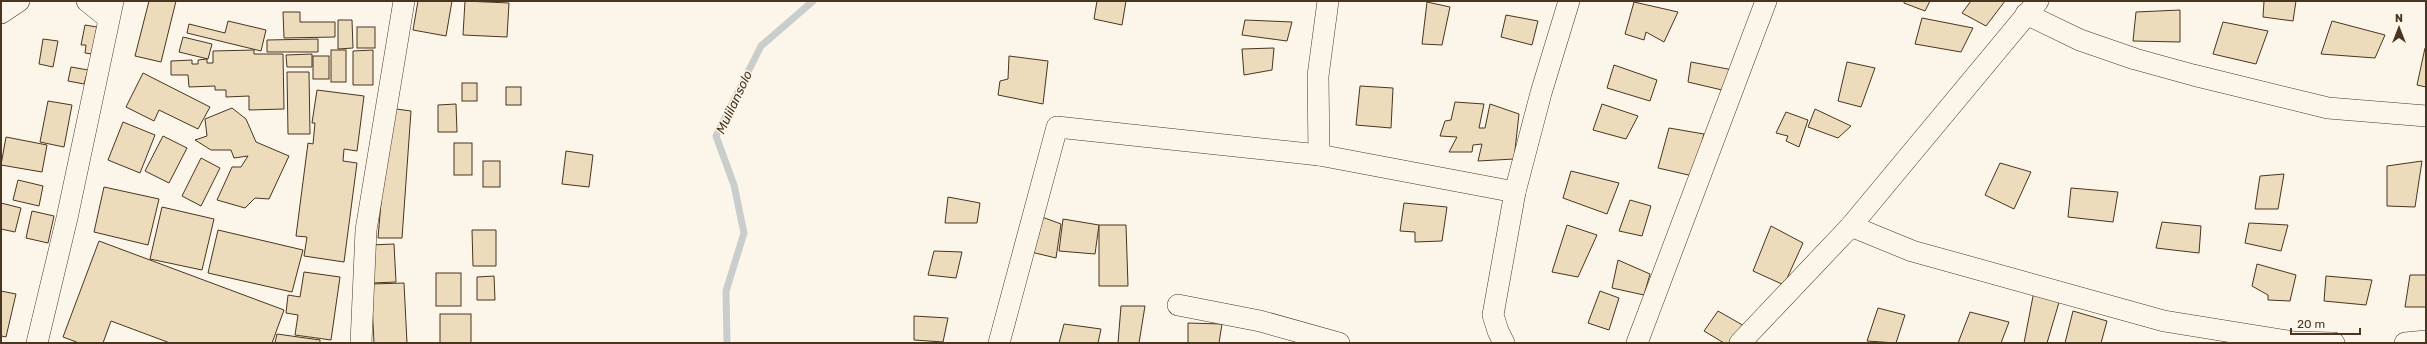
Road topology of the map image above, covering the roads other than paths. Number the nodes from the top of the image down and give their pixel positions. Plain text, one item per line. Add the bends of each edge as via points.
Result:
1 (19, 1) edge
2 (87, 1) edge
3 (404, 1) edge
4 (1328, 1) edge
5 (1569, 1) edge
6 (1766, 1) edge
7 (2032, 7) edge
8 (110, 9) edge
9 (1, 13) edge
10 (2426, 116) edge
11 (1319, 155) junction
12 (1515, 192) junction
13 (1851, 226) junction
14 (1178, 305) dead end
15 (2426, 341) edge
16 (37, 343) edge
17 (361, 343) edge
18 (999, 343) edge
19 (1339, 343) edge
20 (1504, 343) edge
21 (1637, 343) edge
22 (1740, 343) edge
23 (2334, 343) edge
24 (2405, 343) edge

1 - 9 street
2 - 8 street
3 - 17 street via 366,230
4 - 11 street via 1318,76
5 - 12 street
6 - 21 street
7 - 10 street via 2080,40 2135,59 2328,108
7 - 13 street
8 - 16 street via 67,218
11 - 12 street
11 - 18 street via 1057,127
12 - 20 street via 1493,314
13 - 22 street
13 - 23 street via 1912,251 2164,321 2272,339
14 - 19 street via 1260,321
15 - 24 street

